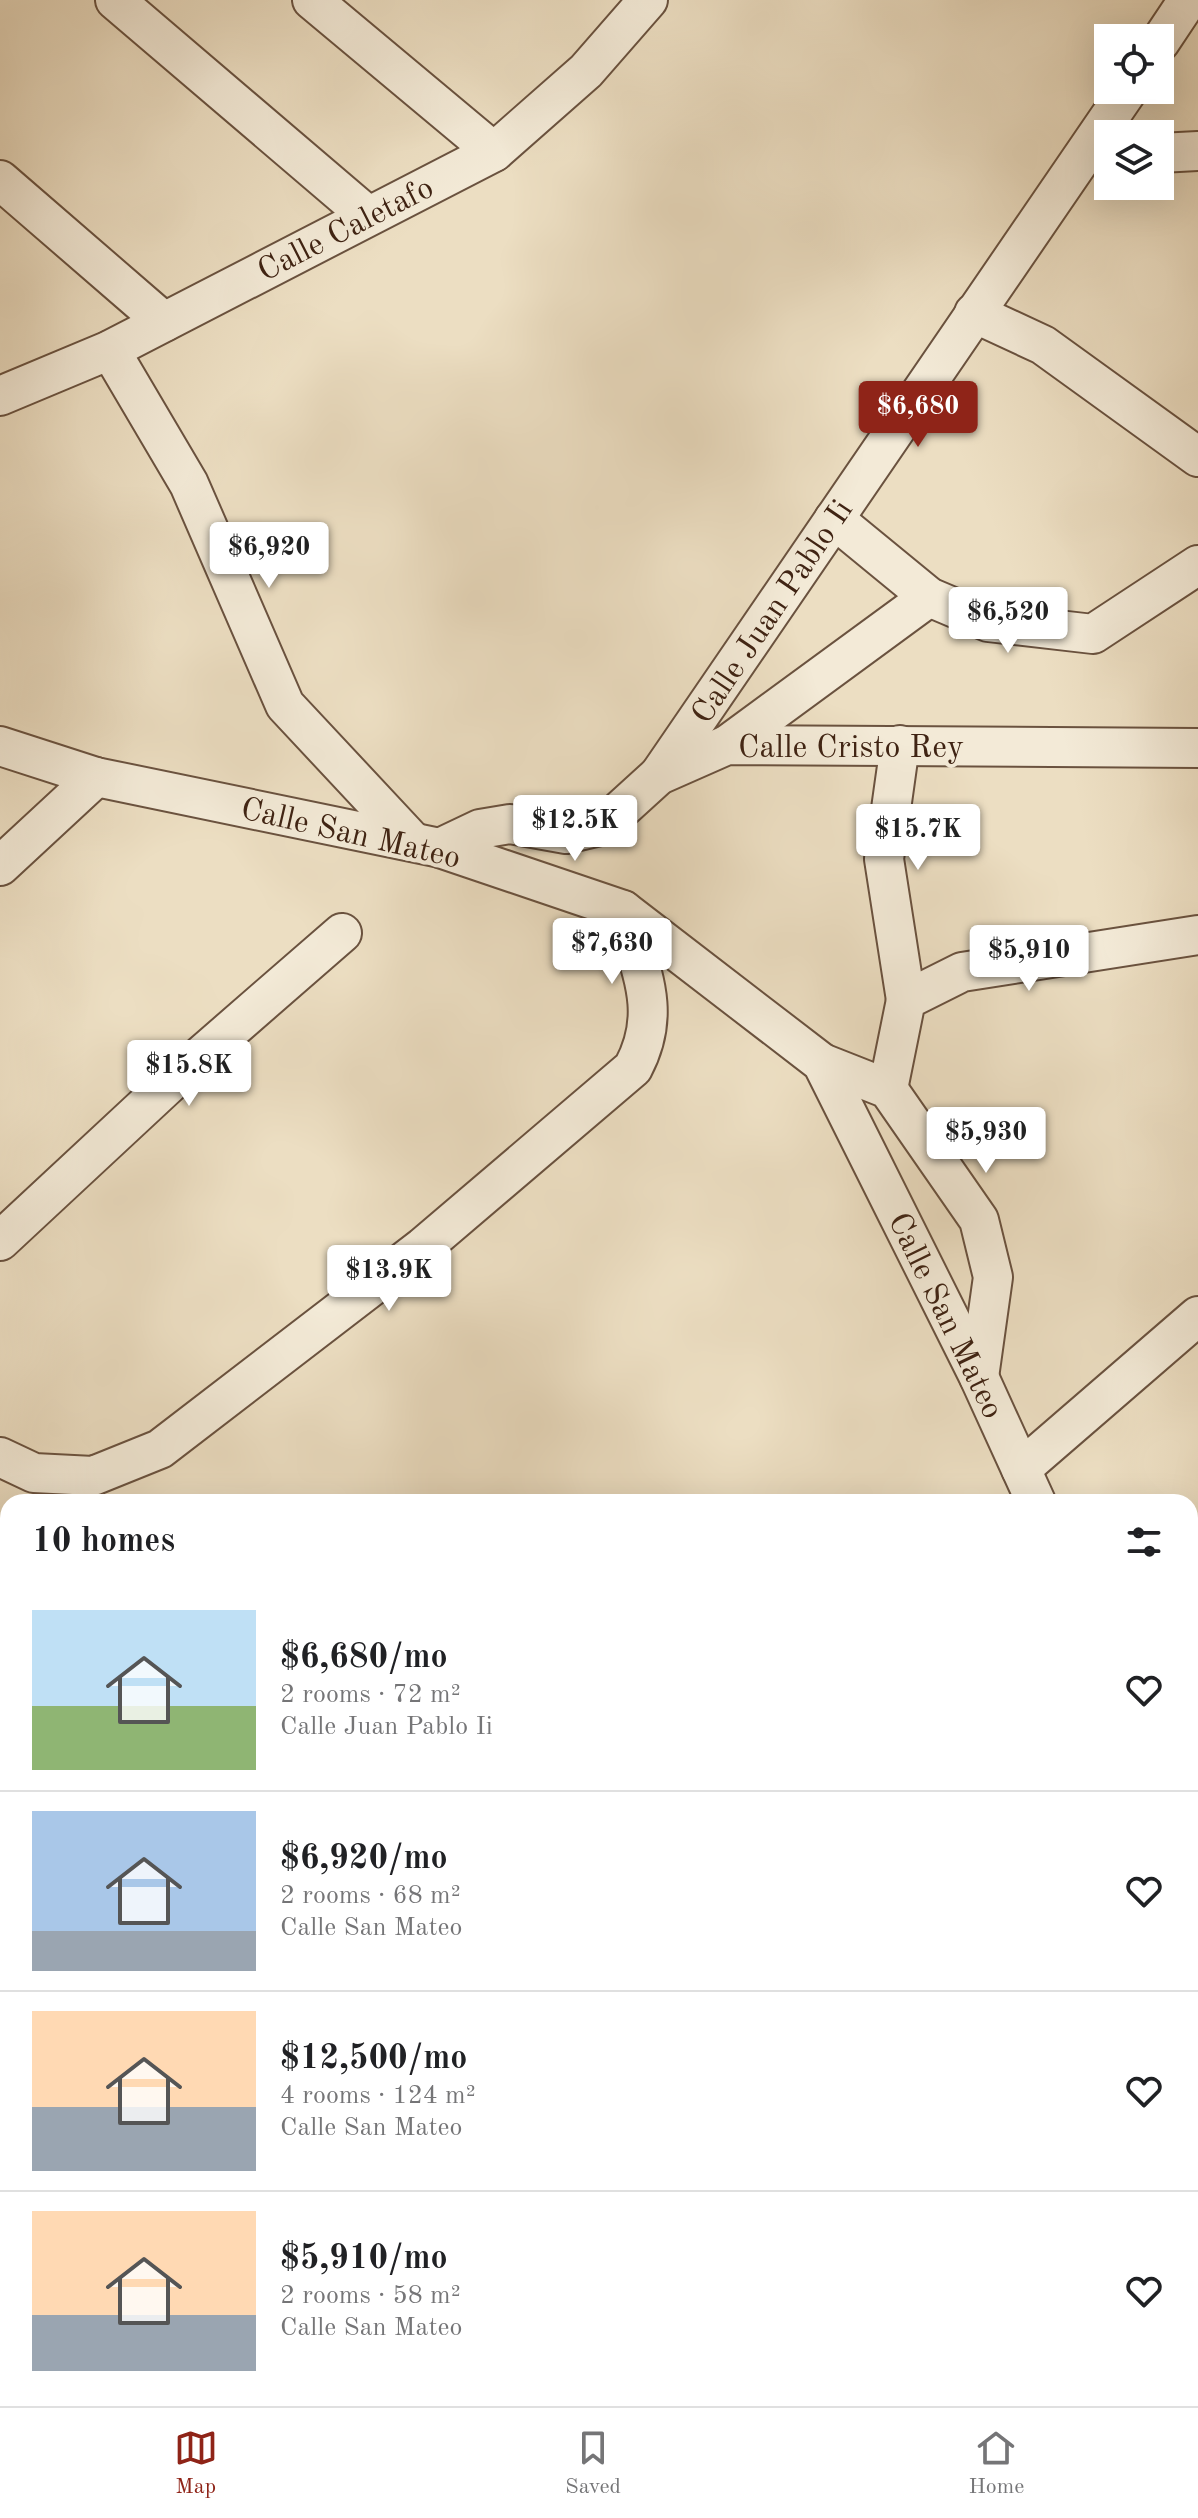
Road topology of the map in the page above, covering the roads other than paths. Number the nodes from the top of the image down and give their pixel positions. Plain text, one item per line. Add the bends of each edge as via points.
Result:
1 (115, 0) edge
2 (312, 0) edge
3 (648, 0) edge
4 (1188, 0) edge
5 (1172, 24) edge
6 (1198, 151) edge
7 (494, 152) junction
8 (1174, 152) edge
9 (1094, 158) edge
10 (0, 180) edge
11 (368, 216) junction
12 (974, 313) junction
13 (164, 322) junction
14 (110, 350) junction
15 (0, 396) edge
16 (1198, 457) edge
17 (834, 519) junction
18 (1198, 565) edge
19 (929, 597) junction
20 (727, 745) junction
21 (900, 745) junction
22 (0, 746) edge
23 (1198, 748) edge
24 (659, 775) junction
25 (96, 777) junction
26 (426, 845) junction
27 (0, 866) edge
28 (623, 910) junction
29 (342, 933) dead end
30 (1198, 935) edge
31 (906, 1000) junction
32 (822, 1063) junction
33 (888, 1089) junction
34 (0, 1241) edge
35 (1198, 1316) edge
36 (979, 1377) junction
37 (0, 1457) edge
38 (1028, 1485) edge

1 - 11 street
2 - 7 street
3 - 7 street, Calle Caletafo via 586,71
4 - 5 street
6 - 8 street
7 - 11 street, Calle Caletafo
9 - 12 street, Calle Juan Pablo Ii
10 - 13 street
11 - 13 street, Calle Caletafo
12 - 16 street via 1043,345
12 - 17 street, Calle Juan Pablo Ii
13 - 14 street, Calle Caletafo
14 - 15 street, Calle Caletafo
14 - 26 street via 189,484 285,705
17 - 19 street
17 - 24 street, Calle Juan Pablo Ii
18 - 19 street via 1093,634 988,622
19 - 20 street
20 - 21 street, Calle Cristo Rey
20 - 24 street, Calle Cristo Rey
21 - 23 street, Calle Cristo Rey
21 - 31 street via 884,859
22 - 25 street, Calle San Mateo
24 - 26 street, Calle Cristo Rey via 604,825 566,834 510,824
25 - 26 street, Calle San Mateo
25 - 27 street
26 - 28 street, Calle San Mateo
28 - 32 street, Calle San Mateo
28 - 37 street via 651,1011 645,1045 633,1068 423,1247 160,1449 93,1476 34,1473
29 - 34 street
30 - 31 street via 962,972
31 - 33 street
32 - 33 street
32 - 36 street, Calle San Mateo
33 - 36 street via 979,1220 993,1277
35 - 38 street
36 - 38 street, Calle San Mateo

